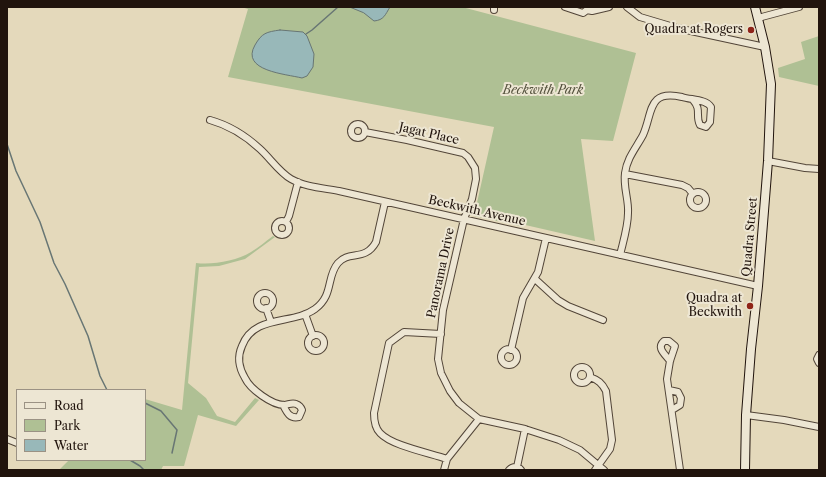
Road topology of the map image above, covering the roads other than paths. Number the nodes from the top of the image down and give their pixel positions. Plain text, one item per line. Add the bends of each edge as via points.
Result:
1 (565, 7) edge
2 (609, 7) edge
3 (627, 7) edge
4 (755, 7) edge
5 (799, 7) edge
6 (587, 8) edge
7 (758, 18) junction
8 (765, 47) junction
9 (693, 100) dead end
10 (210, 120) dead end
11 (365, 132) dead end
12 (768, 162) junction
13 (819, 169) edge
14 (625, 174) junction
15 (298, 182) junction
16 (693, 194) dead end
17 (385, 202) junction
18 (464, 219) junction
19 (286, 222) dead end
20 (546, 238) junction
21 (620, 255) junction
22 (535, 280) junction
23 (758, 286) junction
24 (266, 308) dead end
25 (306, 314) junction
26 (603, 320) dead end
27 (271, 322) junction
28 (441, 334) junction
29 (313, 336) dead end
30 (511, 350) dead end
31 (819, 355) edge
32 (670, 361) dead end
33 (819, 363) edge
34 (590, 377) dead end
35 (668, 390) junction
36 (283, 405) dead end
37 (672, 410) junction
38 (746, 415) junction
39 (479, 419) junction
40 (819, 427) edge
41 (525, 430) junction
42 (447, 459) junction
43 (597, 467) edge
44 (519, 469) edge
45 (444, 470) edge
46 (509, 470) edge
47 (604, 470) edge
48 (680, 470) edge
49 (745, 470) edge

1 - 6 street via 580,12
2 - 6 street via 592,11
3 - 8 street via 640,17 677,28
4 - 7 main road, Quadra Street
5 - 7 street
7 - 8 main road, Quadra Street
8 - 12 main road, Quadra Street via 771,84
9 - 14 street via 668,95 652,105 642,136 630,155
10 - 15 street, Beckwith Avenue via 228,127 260,148 283,173
11 - 18 street, Jagat Place via 456,151 468,157 475,168 476,179
12 - 13 street
12 - 23 main road, Quadra Street
14 - 16 street via 682,185
14 - 21 street via 628,215
15 - 17 street, Beckwith Avenue
15 - 19 street
17 - 18 street, Beckwith Avenue
17 - 25 street via 374,246 365,254 346,258 338,263 325,298 317,308
18 - 20 street, Beckwith Avenue
18 - 28 street, Panorama Drive via 443,310
20 - 21 street, Beckwith Avenue
20 - 22 street
21 - 23 street, Beckwith Avenue
22 - 26 street via 568,306
22 - 30 street via 523,298
23 - 38 main road, Quadra Street
24 - 27 street
25 - 27 street
25 - 29 street
27 - 36 street via 258,327 247,337 241,349 239,362 251,388
28 - 39 street, Panorama Drive via 438,359 441,373 459,403
28 - 42 street via 404,332 389,343 374,423 380,433 392,442
31 - 33 street
32 - 35 street
34 - 43 street via 598,380 606,391 612,440 610,449
35 - 37 street
35 - 37 street via 678,392 682,398 680,405
37 - 48 street
38 - 40 street
38 - 49 main road, Quadra Street
39 - 41 street, Panorama Drive
39 - 42 street
41 - 43 street, Panorama Drive via 559,440 580,450
41 - 44 street
42 - 45 street
43 - 47 street, Panorama Drive
44 - 46 street via 513,467

